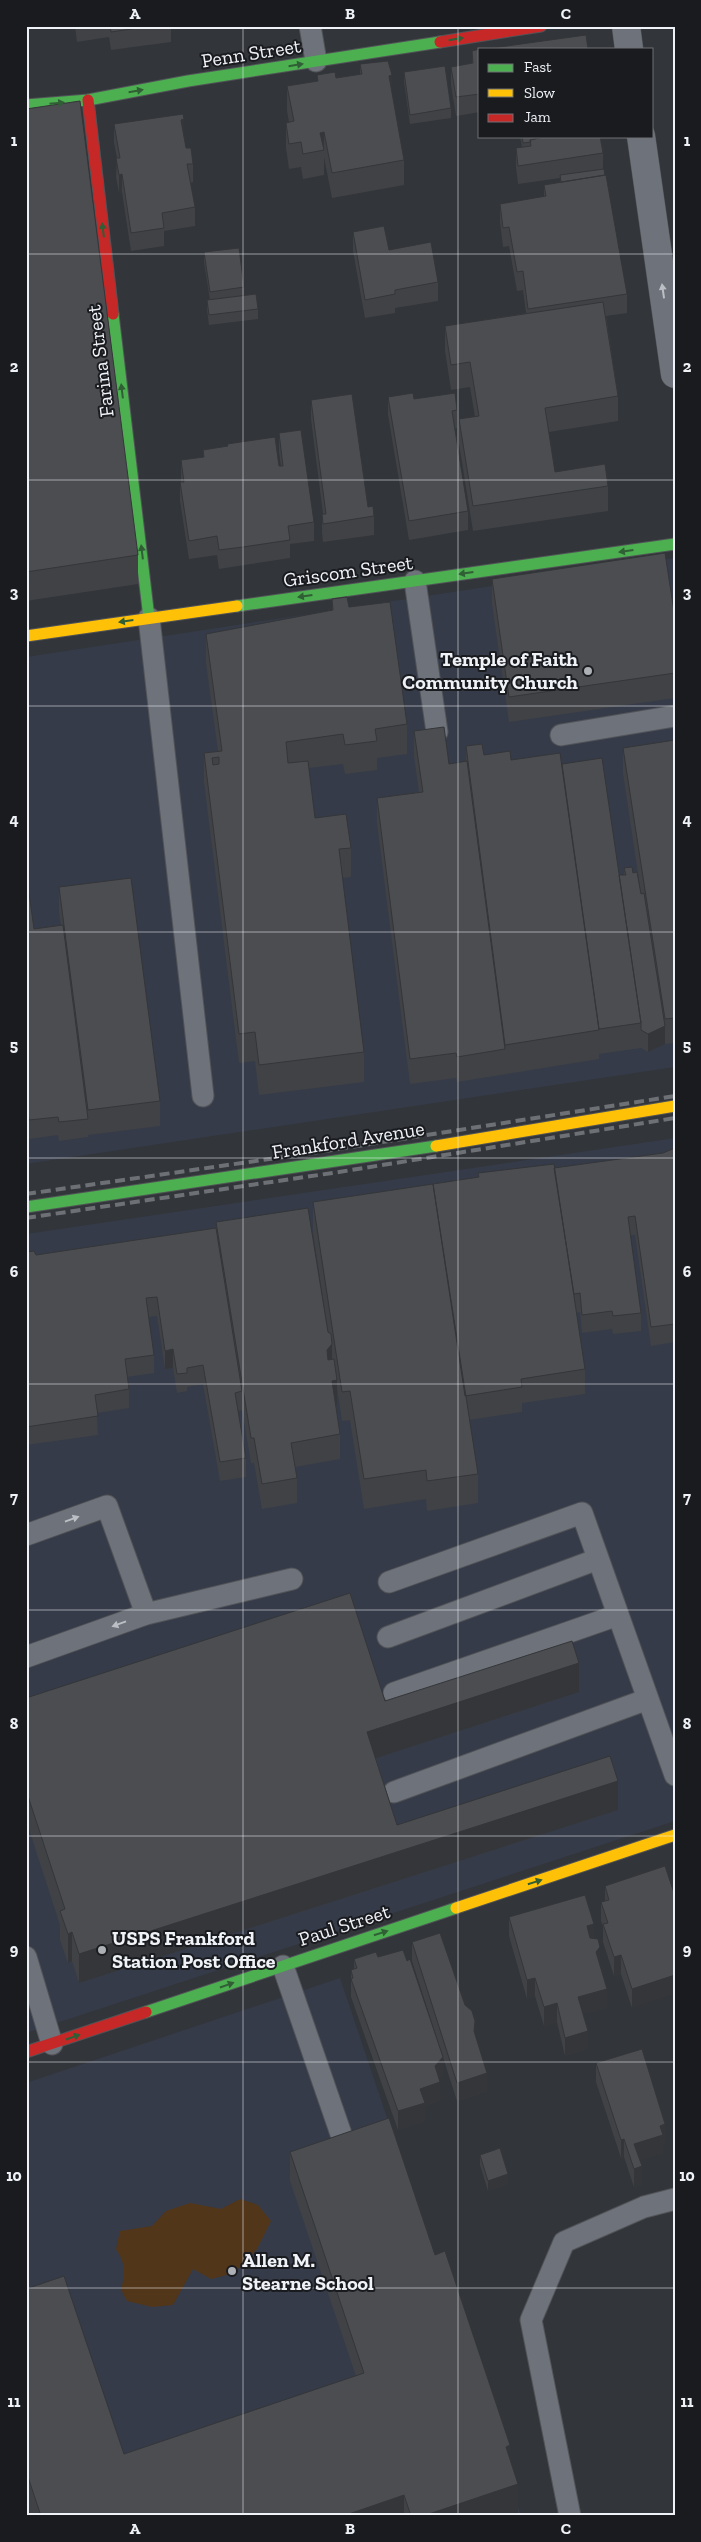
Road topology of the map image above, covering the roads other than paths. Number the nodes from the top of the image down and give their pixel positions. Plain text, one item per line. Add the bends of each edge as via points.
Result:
1 (310, 26) edge
2 (541, 26) edge
3 (626, 26) edge
4 (629, 48) edge
5 (316, 62) junction
6 (88, 100) junction
7 (26, 105) edge
8 (641, 138) edge
9 (675, 374) edge
10 (675, 544) edge
11 (415, 580) junction
12 (149, 618) junction
13 (26, 636) edge
14 (675, 716) edge
15 (437, 732) edge
16 (561, 735) dead end
17 (203, 1096) dead end
18 (675, 1106) edge
19 (26, 1206) edge
20 (26, 1535) edge
21 (598, 1559) junction
22 (292, 1579) dead end
23 (388, 1582) dead end
24 (146, 1614) junction
25 (618, 1615) junction
26 (388, 1637) dead end
27 (26, 1657) edge
28 (394, 1693) dead end
29 (648, 1699) junction
30 (675, 1775) edge
31 (394, 1792) dead end
32 (675, 1835) edge
33 (26, 1957) edge
34 (282, 1966) junction
35 (52, 2044) junction
36 (26, 2052) edge
37 (341, 2134) edge
38 (675, 2199) edge
39 (570, 2516) edge

1 - 5 lane
5 -> 2 street, Penn Street
3 - 4 street
6 -> 5 street, Penn Street
7 -> 6 street, Penn Street
12 -> 6 street, Farina Street
9 -> 8 street
10 -> 11 street, Griscom Street
11 -> 12 street, Griscom Street
11 - 15 lane
12 -> 13 street, Griscom Street
12 - 17 lane
14 - 16 lane
18 - 19 street, Frankford Avenue via 337,1162
20 -> 24 lane via 107,1506
21 - 23 lane via 582,1513
21 - 25 lane
21 - 26 lane
22 - 24 lane
24 -> 27 lane
25 - 28 lane
25 - 29 lane
29 - 30 lane
29 - 31 lane
34 -> 32 street, Paul Street
33 - 35 lane
35 -> 34 street, Paul Street
34 - 37 lane
35 - 36 street, Paul Street
38 - 39 lane via 644,2208 564,2242 531,2320

